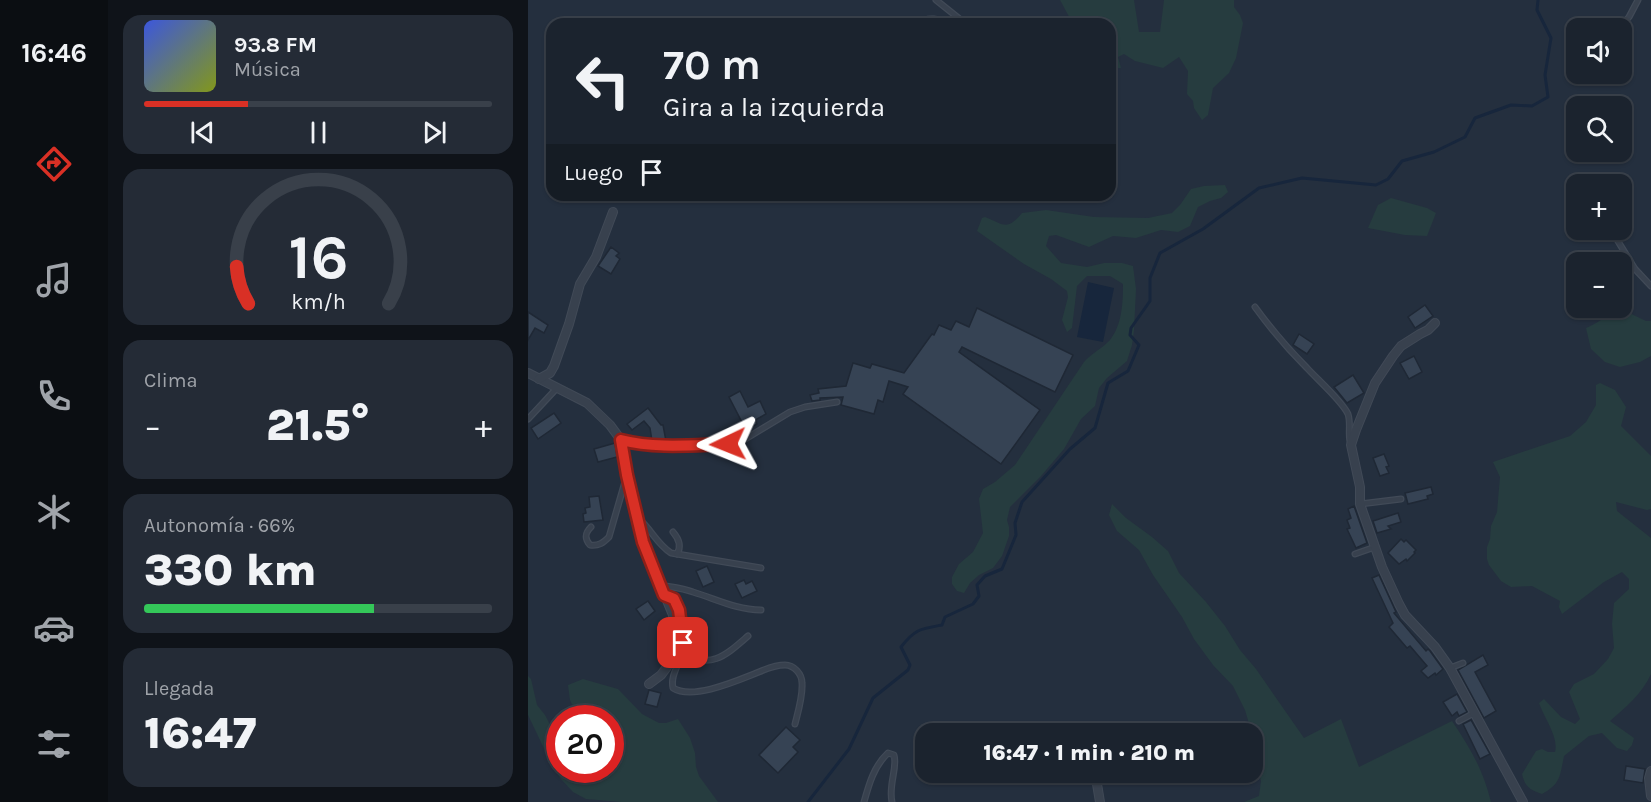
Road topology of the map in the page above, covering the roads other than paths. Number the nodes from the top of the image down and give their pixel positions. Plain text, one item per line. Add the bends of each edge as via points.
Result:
1 (936, 0) edge
2 (1638, 0) edge
3 (958, 18) edge
4 (1628, 18) edge
5 (613, 212) dead end
6 (1618, 240) edge
7 (1651, 286) edge
8 (1255, 307) dead end
9 (1435, 324) dead end
10 (528, 373) edge
11 (539, 379) junction
12 (557, 388) junction
13 (837, 402) dead end
14 (528, 419) edge
15 (621, 440) junction
16 (1351, 445) junction
17 (627, 475) junction
18 (1401, 499) dead end
19 (1360, 504) junction
20 (636, 517) junction
21 (591, 527) dead end
22 (673, 532) dead end
23 (1375, 547) junction
24 (677, 554) junction
25 (1355, 554) dead end
26 (761, 568) dead end
27 (660, 585) junction
28 (664, 595) junction
29 (761, 610) dead end
30 (748, 636) dead end
31 (682, 652) junction
32 (1463, 663) dead end
33 (1450, 668) junction
34 (649, 684) dead end
35 (1474, 713) junction
36 (1459, 721) dead end
37 (795, 724) dead end
38 (1651, 771) edge
39 (1097, 783) edge
40 (1651, 796) edge
41 (864, 802) edge
42 (892, 802) edge
43 (1100, 802) edge
44 (1523, 802) edge

1 - 3 lane
2 - 4 lane
5 - 11 street via 596,257 580,284 554,366
6 - 7 lane via 1635,269
8 - 16 lane via 1342,404 1349,418
9 - 16 street via 1401,346 1383,369
10 - 11 street
11 - 12 street
12 - 14 lane
12 - 15 street via 591,406
13 - 15 lane via 790,412 736,443 656,446
15 - 17 street
16 - 19 street
17 - 20 street
17 - 21 lane via 604,543 590,545 586,537
18 - 19 lane
19 - 23 street
20 - 24 lane via 661,547
20 - 27 street
22 - 24 lane via 680,543
23 - 25 lane
23 - 33 street via 1405,615
24 - 26 lane
27 - 28 street
27 - 29 lane
28 - 31 lane via 674,599 679,610
28 - 34 street via 673,615 672,656 661,675
30 - 31 lane via 713,661
31 - 37 lane via 672,681 678,691 728,684 773,666 788,664 798,670 802,682
32 - 33 lane
33 - 35 street
35 - 36 lane
35 - 44 street
38 - 40 street
39 - 43 street
41 - 42 lane via 880,760 888,753 896,760 891,780

